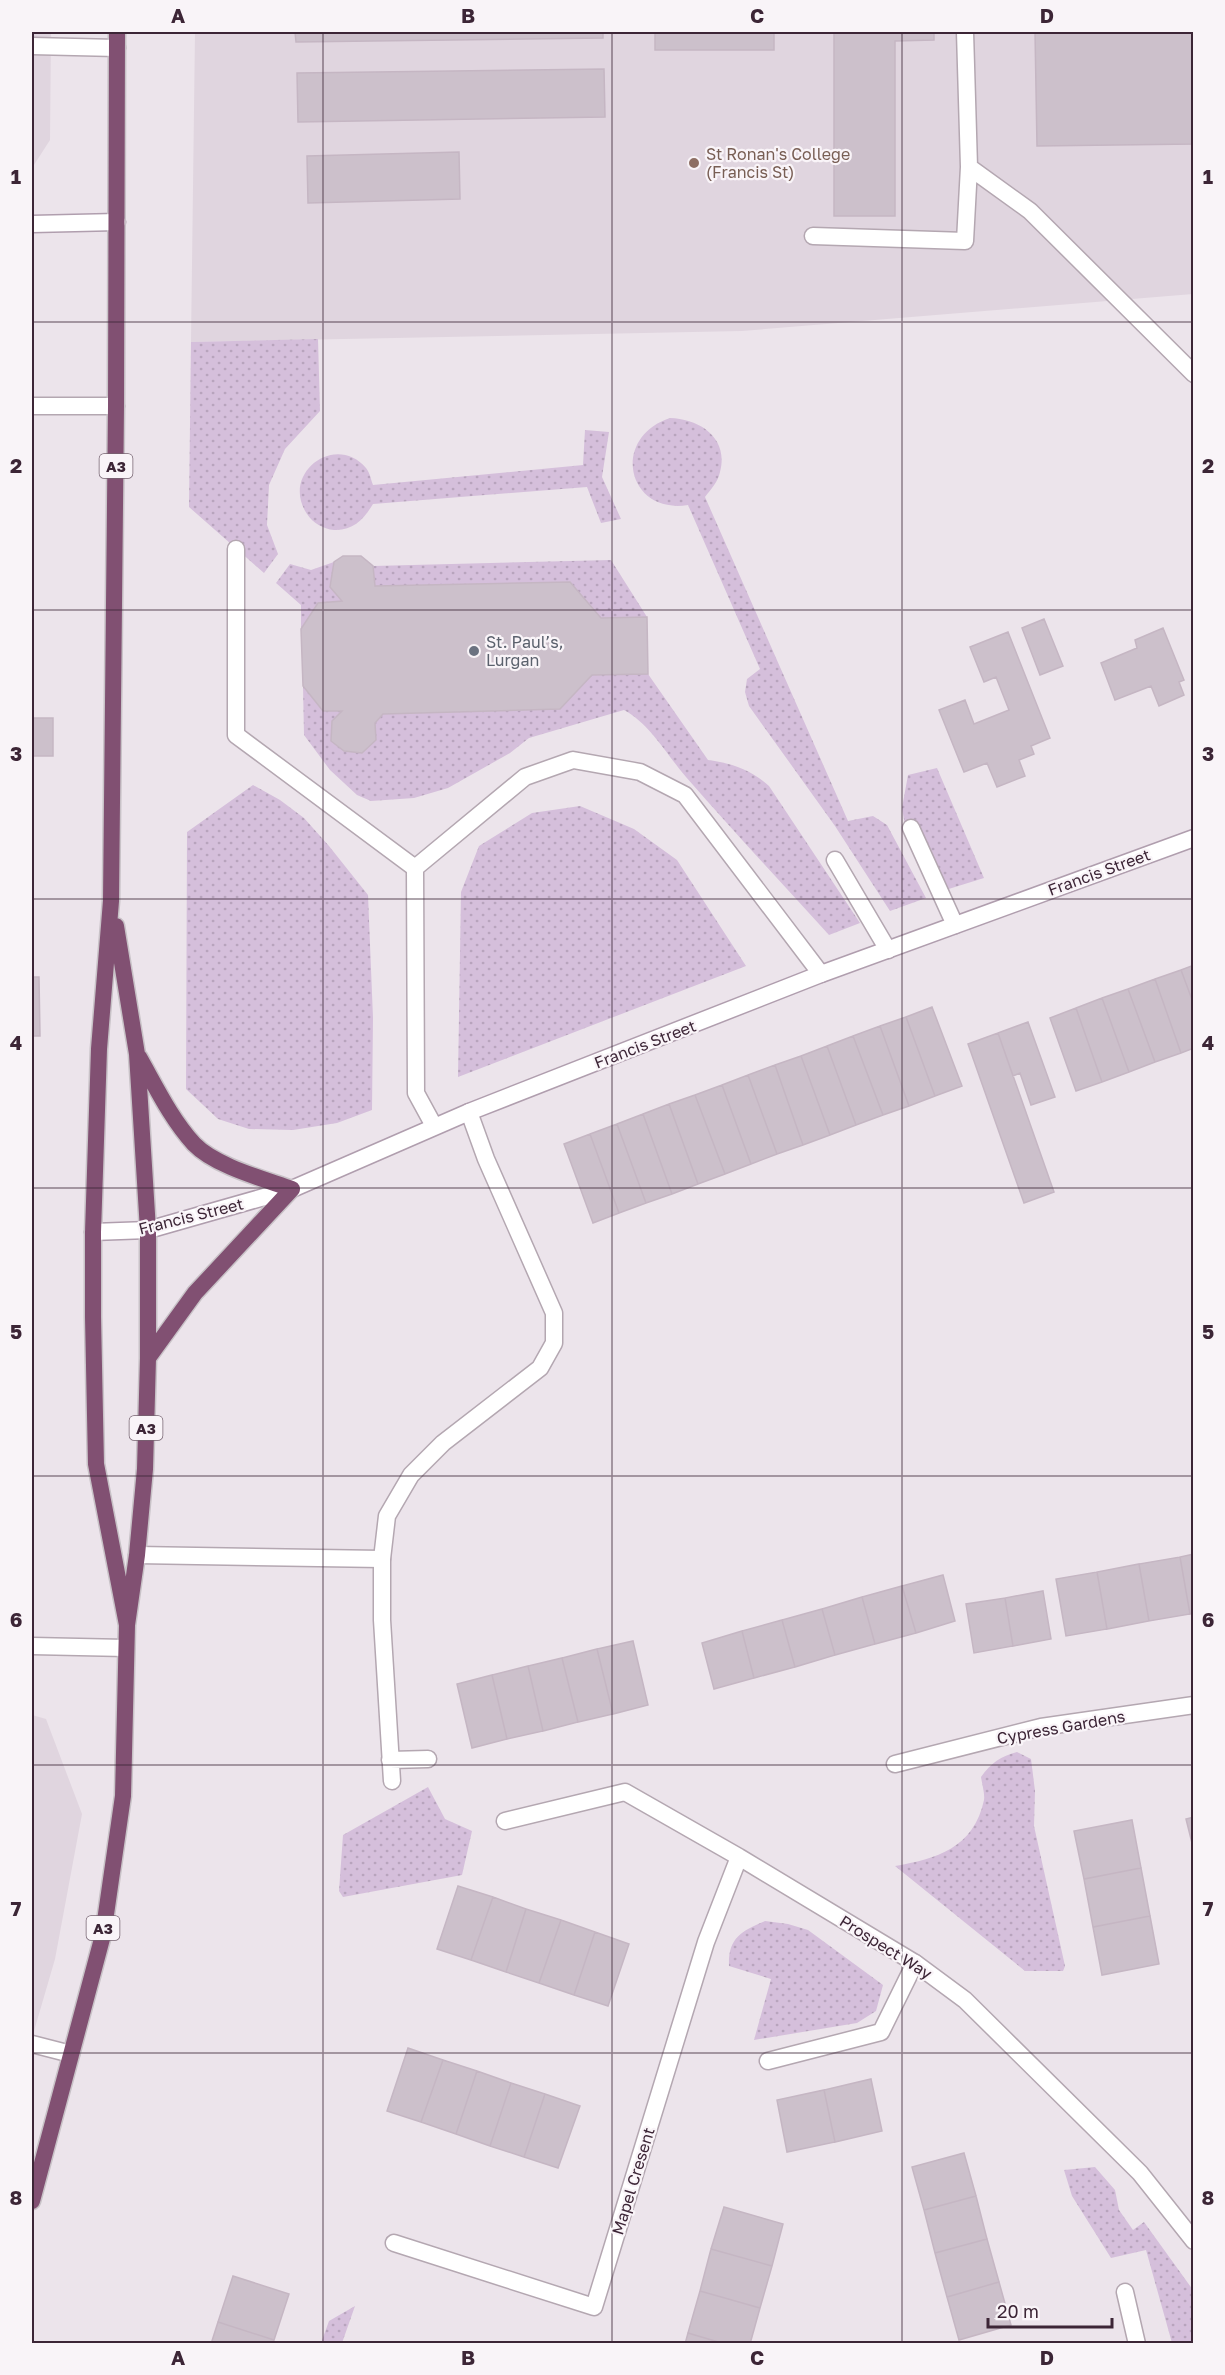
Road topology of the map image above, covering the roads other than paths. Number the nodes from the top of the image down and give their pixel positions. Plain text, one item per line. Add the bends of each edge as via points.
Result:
1 (965, 32) edge
2 (117, 40) edge
3 (32, 46) edge
4 (969, 167) junction
5 (117, 222) junction
6 (32, 224) edge
7 (813, 236) dead end
8 (1194, 374) edge
9 (32, 406) edge
10 (116, 406) junction
11 (236, 549) dead end
12 (911, 828) dead end
13 (1194, 838) edge
14 (836, 860) dead end
15 (415, 868) junction
16 (111, 902) junction
17 (955, 925) junction
18 (888, 950) junction
19 (821, 974) junction
20 (137, 1054) junction
21 (469, 1112) junction
22 (434, 1126) junction
23 (292, 1189) junction
24 (148, 1230) junction
25 (93, 1232) junction
26 (148, 1358) junction
27 (137, 1555) junction
28 (382, 1559) junction
29 (127, 1625) junction
30 (32, 1646) edge
31 (126, 1648) junction
32 (1194, 1705) edge
33 (429, 1759) dead end
34 (390, 1760) junction
35 (895, 1764) dead end
36 (392, 1781) dead end
37 (505, 1821) dead end
38 (739, 1857) junction
39 (915, 1963) junction
40 (32, 2044) edge
41 (71, 2054) junction
42 (768, 2061) dead end
43 (32, 2201) edge
44 (1194, 2241) edge
45 (394, 2243) dead end
46 (1125, 2292) dead end
47 (1137, 2343) edge

1 - 4 street
2 - 3 street
2 - 5 highway, A3
4 - 7 street via 965,241
4 - 8 street via 1030,211
5 - 6 street
5 - 10 highway, A3
9 - 10 street
10 - 16 highway, A3
11 - 15 street via 236,735
12 - 17 street
13 - 17 street, Francis Street
14 - 18 street
15 - 19 street via 525,777 573,760 640,772 686,795
15 - 22 street via 416,1093
16 - 20 highway, A3
16 - 25 highway, A3 via 99,1049
17 - 18 street, Francis Street
18 - 19 street, Francis Street
19 - 21 street, Francis Street
20 - 23 highway via 169,1110 196,1146 233,1169
20 - 24 highway, A3
21 - 22 street, Francis Street
21 - 28 street via 554,1313 554,1343 540,1368 443,1443 411,1475 387,1516
22 - 23 street, Francis Street
23 - 24 street, Francis Street
23 - 26 highway via 195,1293
24 - 25 street, Francis Street
24 - 26 highway, A3
25 - 29 highway, A3 via 96,1464
26 - 27 highway, A3 via 145,1469
27 - 28 street
27 - 29 highway, A3
28 - 34 street
29 - 31 highway, A3
30 - 31 street
31 - 41 highway, A3 via 123,1796 103,1935
32 - 35 street, Cypress Gardens via 1041,1727
33 - 34 street
34 - 36 street
37 - 38 street, Prospect Way via 625,1792
38 - 39 street, Prospect Way
38 - 45 street, Mapel Cresent via 706,1942 594,2307
39 - 42 street via 881,2032
39 - 44 street, Prospect Way via 964,2000 1140,2173
40 - 41 street
41 - 43 highway, A3
46 - 47 street

